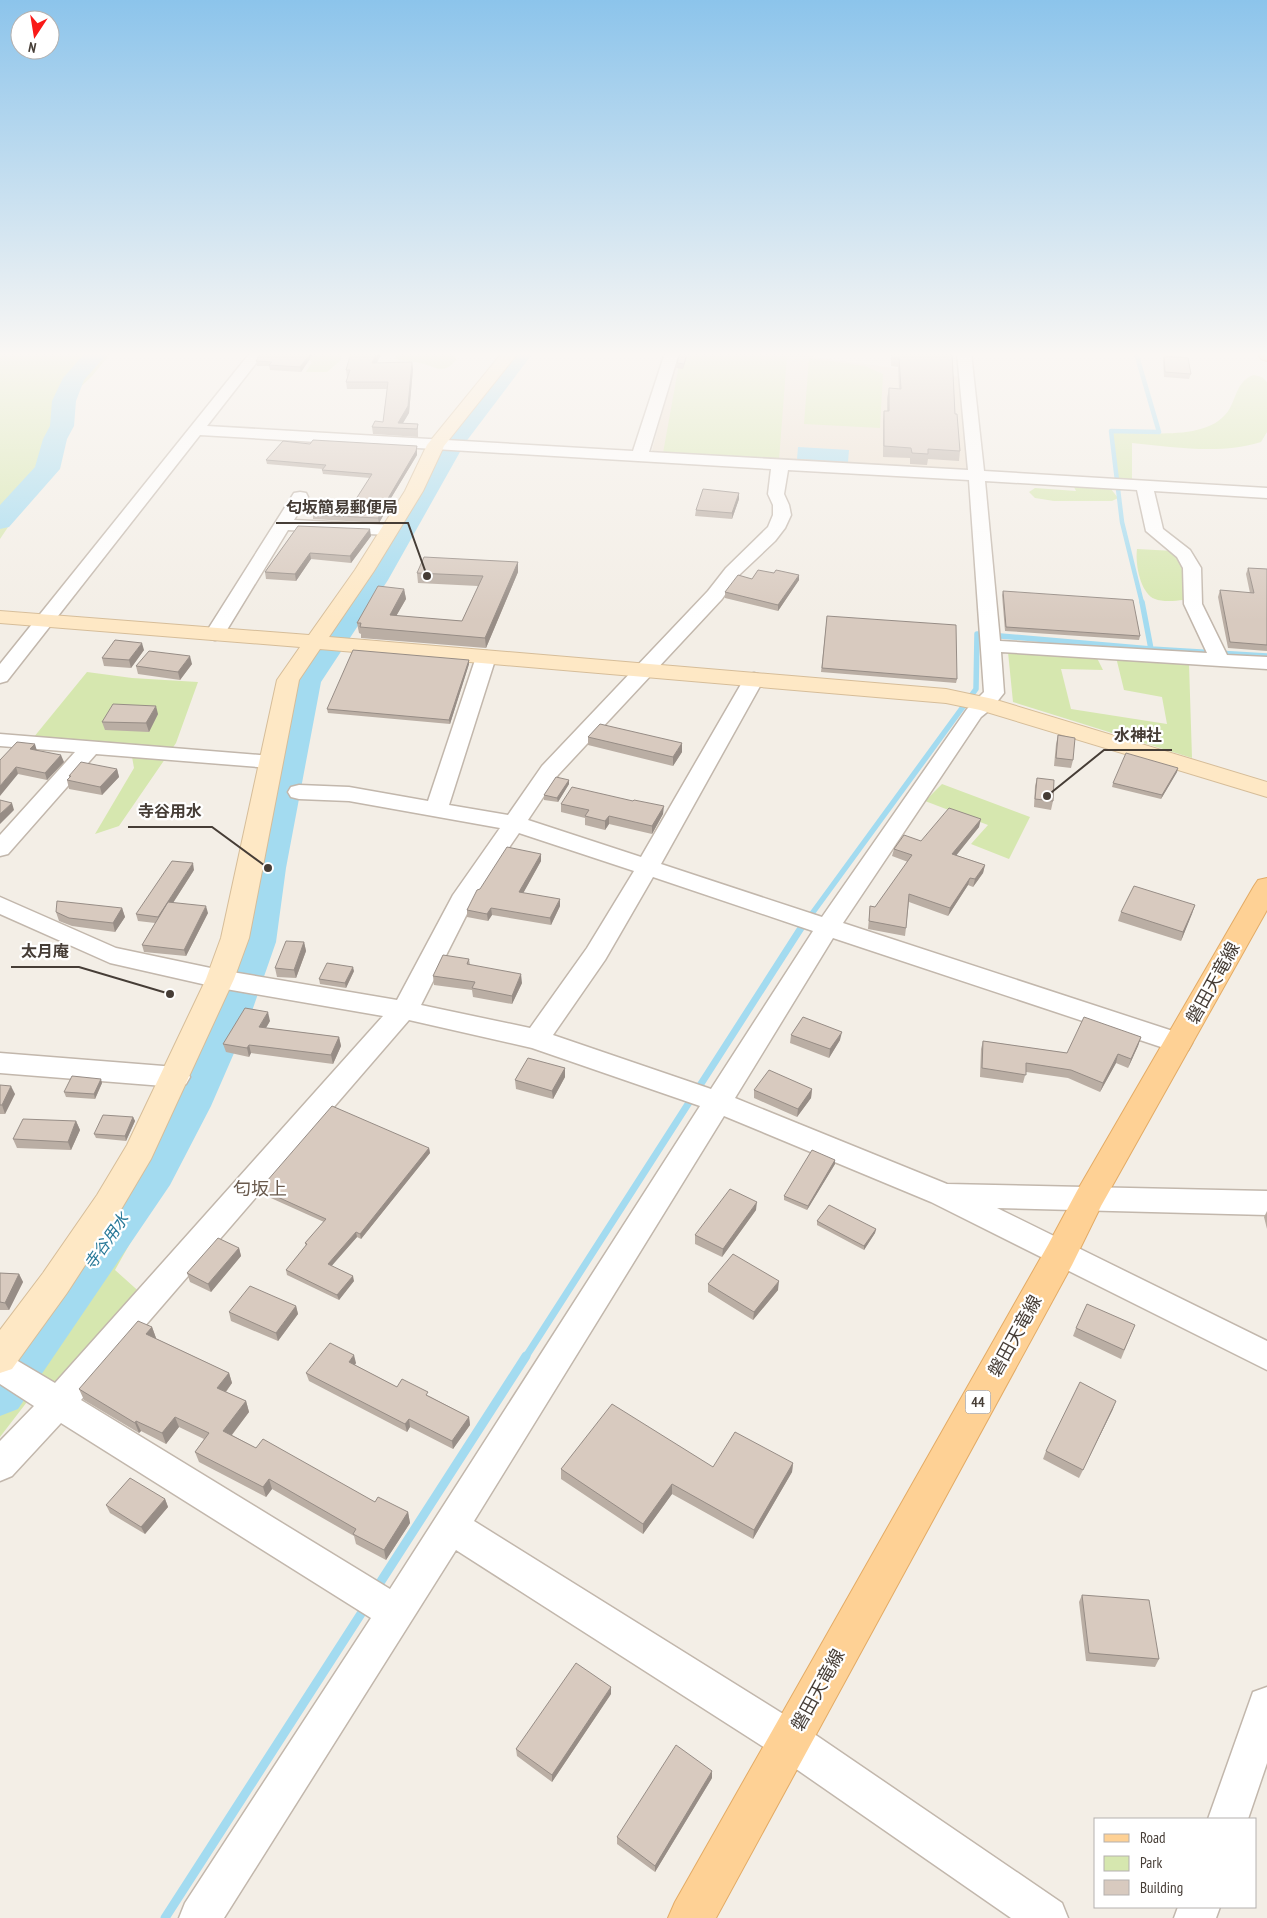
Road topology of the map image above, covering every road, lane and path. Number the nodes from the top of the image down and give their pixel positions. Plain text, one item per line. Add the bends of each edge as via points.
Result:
1 (186, 443) edge
2 (403, 443) edge
3 (438, 443) edge
4 (644, 443) edge
5 (973, 443) edge
6 (436, 445) junction
7 (639, 457) junction
8 (780, 465) junction
9 (977, 477) junction
10 (1144, 486) junction
11 (1267, 493) edge
12 (300, 497) dead end
13 (282, 524) junction
14 (389, 530) junction
15 (0, 617) edge
16 (44, 621) junction
17 (215, 634) junction
18 (313, 642) junction
19 (992, 646) junction
20 (486, 657) junction
21 (1219, 660) junction
22 (1267, 663) edge
23 (642, 671) junction
24 (0, 677) edge
25 (754, 679) junction
26 (985, 704) junction
27 (0, 740) edge
28 (90, 747) junction
29 (271, 762) junction
30 (1267, 790) edge
31 (299, 792) dead end
32 (436, 809) junction
33 (513, 823) junction
34 (0, 849) edge
35 (647, 868) junction
36 (1267, 886) edge
37 (0, 905) edge
38 (827, 928) junction
39 (220, 979) junction
40 (403, 1010) junction
41 (536, 1039) junction
42 (1179, 1043) junction
43 (0, 1063) edge
44 (176, 1077) junction
45 (718, 1102) junction
46 (941, 1194) junction
47 (1088, 1200) junction
48 (1267, 1203) edge
49 (1060, 1255) junction
50 (1267, 1356) edge
51 (0, 1358) edge
52 (0, 1367) edge
53 (58, 1403) junction
54 (0, 1464) edge
55 (450, 1526) junction
56 (396, 1613) junction
57 (1267, 1706) edge
58 (790, 1741) junction
59 (1228, 1818) edge
60 (200, 1918) edge
61 (691, 1918) edge
62 (1047, 1918) edge

1 - 16 street
2 - 6 street
3 - 6 street
4 - 7 street
5 - 9 street
6 - 7 street
6 - 14 street via 414,491
7 - 8 street
8 - 9 street
8 - 23 street via 776,494 782,515 776,528
9 - 10 street
9 - 19 street
10 - 11 street
10 - 21 street via 1155,531 1184,554 1192,568 1193,604
12 - 13 street
13 - 14 street
13 - 17 street
14 - 18 street
15 - 16 street
16 - 17 street
16 - 24 street
17 - 18 street
18 - 20 street
18 - 29 street via 288,680
19 - 21 street
19 - 26 street via 994,693
20 - 23 street
20 - 32 street
21 - 22 street
23 - 25 street
23 - 33 street via 550,770
25 - 26 street via 946,696
25 - 35 street
26 - 30 street
26 - 38 street via 974,713
27 - 28 street
28 - 29 street
28 - 34 street
29 - 39 street via 235,938
31 - 32 street via 349,794
32 - 33 street
33 - 35 street
33 - 40 street via 465,895
35 - 38 street
35 - 41 street via 592,960
36 - 42 main road, 磐田天竜線 / 44
37 - 39 street via 110,955
38 - 42 street
38 - 45 street
39 - 40 street
39 - 44 street
40 - 41 street
40 - 53 street
41 - 45 street
42 - 47 main road, 磐田天竜線 / 44
43 - 44 street
44 - 51 street via 140,1150 108,1204
45 - 46 street
45 - 55 street
46 - 47 street
46 - 49 street
47 - 48 street
47 - 49 main road, 磐田天竜線 / 44
49 - 50 street
49 - 58 main road, 磐田天竜線 / 44
52 - 53 street
53 - 54 street
53 - 56 street
55 - 56 street
55 - 58 street
56 - 60 street
57 - 59 street
58 - 61 main road, 磐田天竜線 / 44
58 - 62 street

